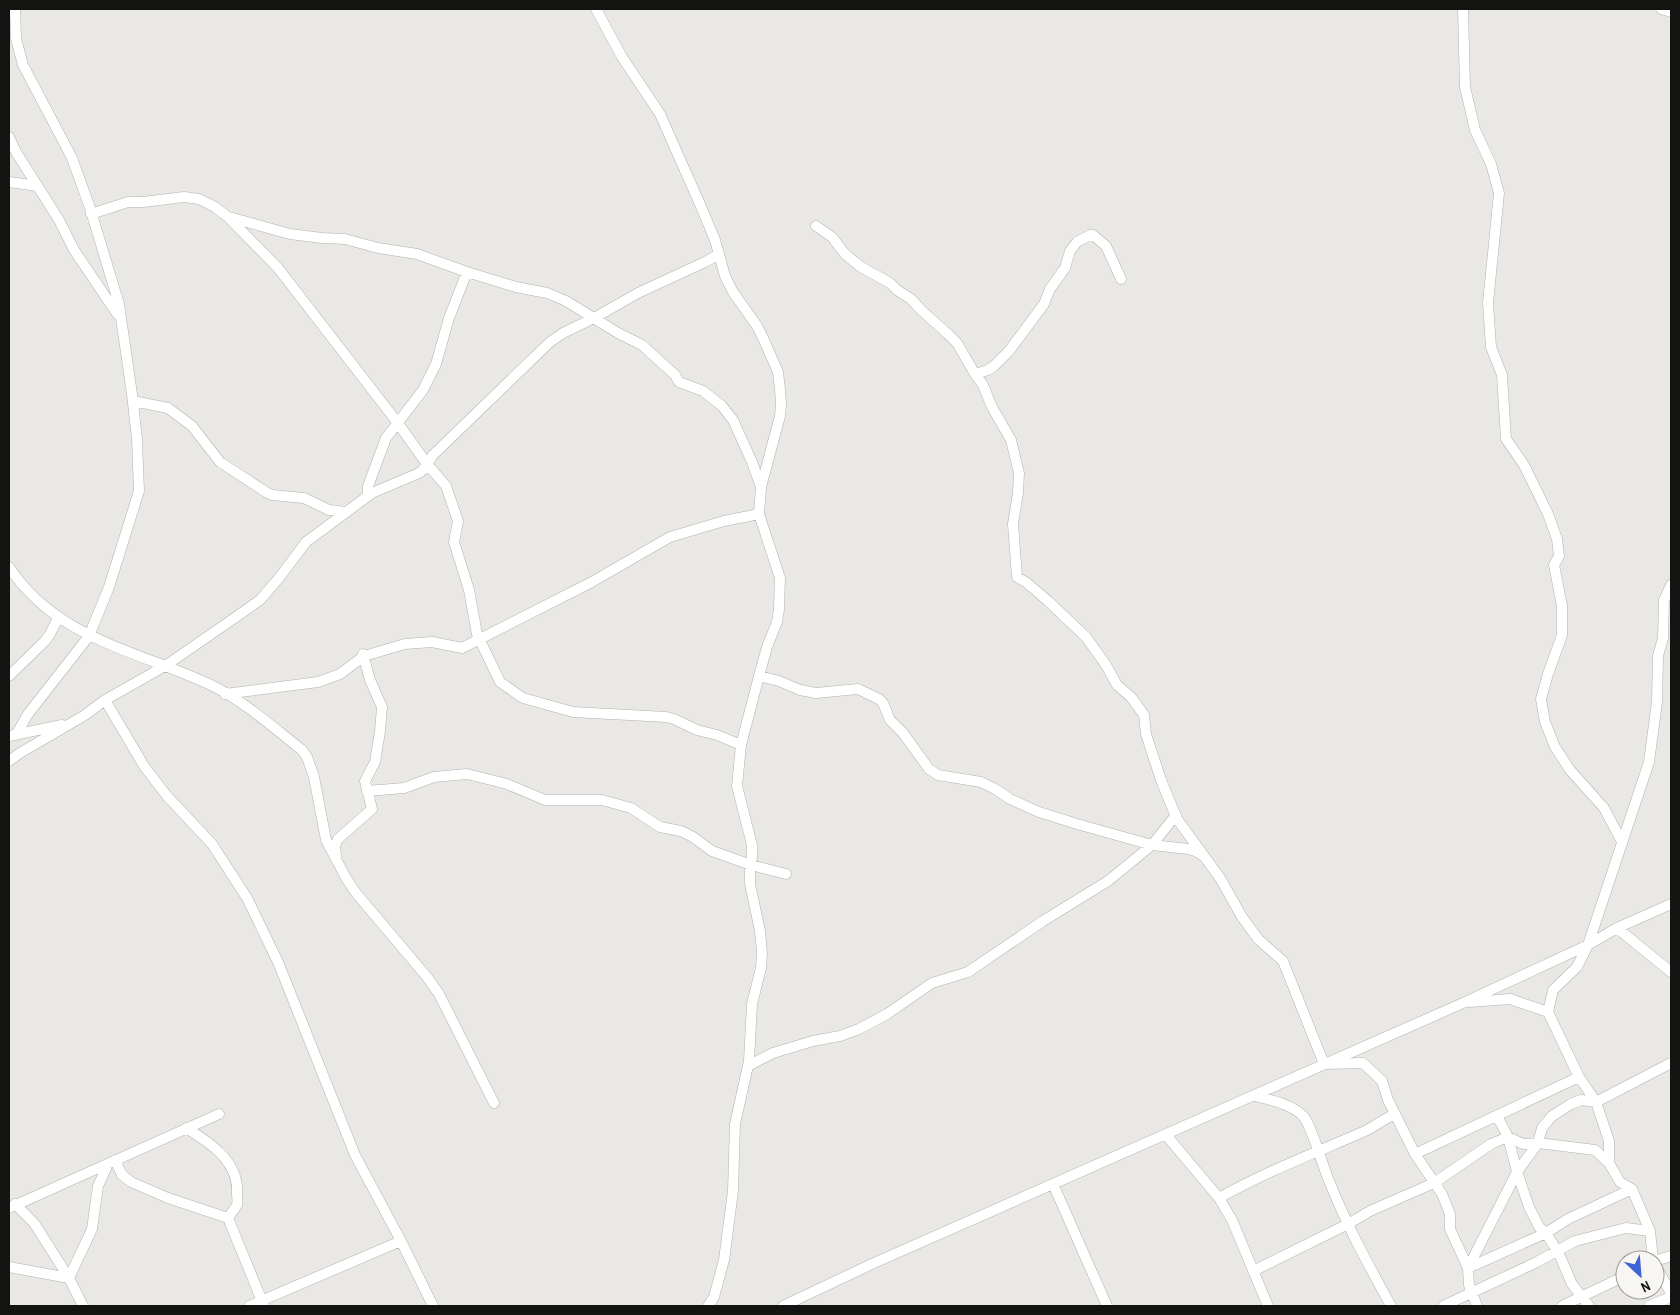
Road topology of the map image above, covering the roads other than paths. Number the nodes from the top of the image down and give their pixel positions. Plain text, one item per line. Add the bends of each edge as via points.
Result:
1 (15, 9) edge
2 (596, 9) edge
3 (1463, 9) edge
4 (1661, 9) edge
5 (1671, 12) edge
6 (12, 25) edge
7 (9, 137) edge
8 (9, 182) edge
9 (38, 186) junction
10 (91, 214) junction
11 (228, 216) junction
12 (816, 226) dead end
13 (718, 255) junction
14 (467, 272) junction
15 (1121, 279) dead end
16 (121, 318) junction
17 (594, 318) junction
18 (988, 370) junction
19 (975, 374) junction
20 (983, 385) junction
21 (133, 401) junction
22 (397, 422) junction
23 (427, 464) junction
24 (761, 487) junction
25 (368, 496) junction
26 (345, 512) junction
27 (759, 514) junction
28 (9, 567) edge
29 (1671, 585) edge
30 (58, 618) junction
31 (89, 636) junction
32 (479, 638) junction
33 (363, 655) junction
34 (165, 666) junction
35 (9, 676) edge
36 (759, 676) junction
37 (225, 694) junction
38 (105, 700) junction
39 (70, 723) junction
40 (13, 735) edge
41 (741, 745) junction
42 (9, 761) edge
43 (367, 790) junction
44 (1176, 815) junction
45 (1622, 842) junction
46 (1152, 845) junction
47 (1202, 855) junction
48 (337, 862) junction
49 (751, 865) junction
50 (786, 874) dead end
51 (1671, 904) edge
52 (1617, 928) junction
53 (1588, 946) junction
54 (1671, 972) edge
55 (1463, 1003) junction
56 (1548, 1012) junction
57 (1671, 1062) edge
58 (1324, 1064) junction
59 (748, 1066) junction
60 (1578, 1077) junction
61 (1255, 1096) junction
62 (1596, 1102) junction
63 (494, 1103) dead end
64 (219, 1114) dead end
65 (1395, 1114) junction
66 (1497, 1116) junction
67 (186, 1128) junction
68 (1166, 1135) junction
69 (1508, 1137) junction
70 (1538, 1143) junction
71 (1318, 1152) junction
72 (1415, 1154) junction
73 (111, 1162) junction
74 (1609, 1164) junction
75 (1517, 1172) junction
76 (1434, 1183) junction
77 (1053, 1184) junction
78 (1632, 1189) junction
79 (1219, 1198) junction
80 (12, 1206) edge
81 (228, 1218) junction
82 (1348, 1224) junction
83 (1650, 1231) junction
84 (1546, 1233) junction
85 (401, 1241) junction
86 (1556, 1250) junction
87 (1652, 1250) edge
88 (9, 1267) edge
89 (1468, 1268) junction
90 (1253, 1271) junction
91 (69, 1278) junction
92 (1615, 1281) edge
93 (1472, 1292) junction
94 (1582, 1296) junction
95 (1671, 1297) edge
96 (263, 1304) edge
97 (83, 1306) edge
98 (249, 1306) edge
99 (433, 1306) edge
100 (708, 1306) edge
101 (783, 1306) edge
102 (1107, 1306) edge
103 (1268, 1306) edge
104 (1390, 1306) edge
105 (1443, 1306) edge
106 (1478, 1306) edge
107 (1562, 1306) edge
108 (1588, 1306) edge
109 (1650, 1306) edge

1 - 6 street
2 - 13 street via 622,57 660,114 700,202
3 - 45 street via 1465,87 1475,130 1491,164 1499,193 1488,303 1491,347 1502,375 1506,439 1524,465 1548,514 1559,556 1554,565 1562,606 1562,635 1541,699 1545,722 1555,747 1570,770 1604,808
4 - 5 street
6 - 10 street via 23,65 72,158
7 - 9 street
8 - 9 street
9 - 16 street via 74,250
10 - 11 street via 128,202 184,197 199,199
10 - 16 street
11 - 14 street via 290,234 345,239 417,254
11 - 22 street via 278,268
12 - 19 street via 832,237 861,267 911,299 957,343
13 - 17 street
13 - 24 street via 732,292 763,338 779,379 780,416
14 - 17 street via 547,293
14 - 22 street via 434,370 423,390
15 - 18 street via 1106,246 1093,235 1077,242 1044,304 1009,351
16 - 21 street
17 - 23 street via 550,342
17 - 24 street via 647,349 675,375 678,382 702,391 722,406 733,420
18 - 19 street
18 - 20 street
19 - 20 street
20 - 44 street via 1011,440 1019,473 1013,524 1017,577 1082,633 1117,685 1142,712 1146,734
21 - 26 street via 168,408 192,426 220,462 266,492 304,498 329,510
21 - 31 street via 139,491 109,587
22 - 23 street
22 - 25 street via 382,448 368,486
23 - 25 street via 418,474
23 - 32 street via 446,486 458,521 454,542
24 - 27 street
25 - 26 street
26 - 34 street via 302,546 260,600
27 - 32 street via 670,537 590,583
27 - 36 street via 780,578 777,622
28 - 30 street via 27,592
29 - 45 street via 1664,600 1663,638 1658,656 1657,702 1649,762
30 - 31 street
30 - 35 street via 45,641
31 - 34 street
31 - 40 street
32 - 33 street via 462,648 432,642 405,644
32 - 41 street via 500,682 524,698 579,713 666,717
33 - 37 street via 340,674 318,682
33 - 43 street via 382,707 375,762 365,781
34 - 37 street
34 - 38 street
36 - 41 street
36 - 46 street via 816,693 858,689 883,703 890,720 938,775 981,782 1039,812
37 - 48 street via 255,713 307,757 326,840
38 - 39 street
38 - 85 street via 144,766 212,844 247,898 278,962 355,1155
39 - 40 street
39 - 42 street
41 - 49 street via 738,794 752,845
43 - 48 street via 372,808 338,839 335,846
43 - 49 street via 404,788 434,777 467,774 507,784 545,800 602,800 631,808 660,827 681,831 712,851
44 - 46 street
44 - 47 street
45 - 53 street
46 - 47 street via 1188,849
46 - 59 street via 1108,881 968,972 932,983 859,1029 773,1053
47 - 58 street via 1258,939 1283,962
48 - 63 street via 356,893 439,994
49 - 50 street
49 - 59 street via 750,884 762,952 752,1004
51 - 52 street
52 - 53 street
52 - 54 street
53 - 55 street
53 - 56 street via 1577,967 1553,990
55 - 56 street via 1510,999
55 - 58 street
56 - 60 street
57 - 62 street
58 - 61 street
58 - 65 street via 1363,1063 1382,1081
59 - 100 street via 734,1124 732,1191 724,1260 714,1297
60 - 62 street
60 - 66 street
61 - 68 street
61 - 71 street via 1300,1112 1307,1121
62 - 70 street via 1581,1100 1552,1116 1542,1128
62 - 74 street via 1609,1141
64 - 67 street
65 - 71 street
65 - 72 street
66 - 69 street
66 - 72 street
67 - 73 street
67 - 81 street via 208,1141 231,1167 238,1183 237,1204
68 - 77 street
68 - 79 street
69 - 70 street via 1523,1144
69 - 75 street
69 - 76 street via 1491,1144
70 - 74 street via 1595,1150
70 - 75 street
71 - 79 street via 1279,1167
71 - 82 street
72 - 76 street
73 - 80 street
73 - 81 street via 131,1182
73 - 91 street via 98,1186 92,1229
74 - 78 street via 1620,1182
75 - 84 street via 1529,1208
75 - 89 street
76 - 82 street
76 - 89 street via 1450,1214 1450,1229
77 - 101 street
77 - 102 street
78 - 83 street
78 - 84 street
79 - 90 street
80 - 91 street via 34,1223
81 - 96 street
82 - 90 street
82 - 104 street
83 - 86 street via 1626,1228 1575,1241
83 - 87 street
84 - 86 street
84 - 89 street
85 - 96 street
85 - 99 street
86 - 93 street
86 - 94 street via 1572,1284
88 - 91 street
89 - 93 street
90 - 103 street
91 - 97 street
92 - 94 street
93 - 105 street
93 - 106 street
94 - 107 street
94 - 108 street
95 - 109 street
96 - 98 street

